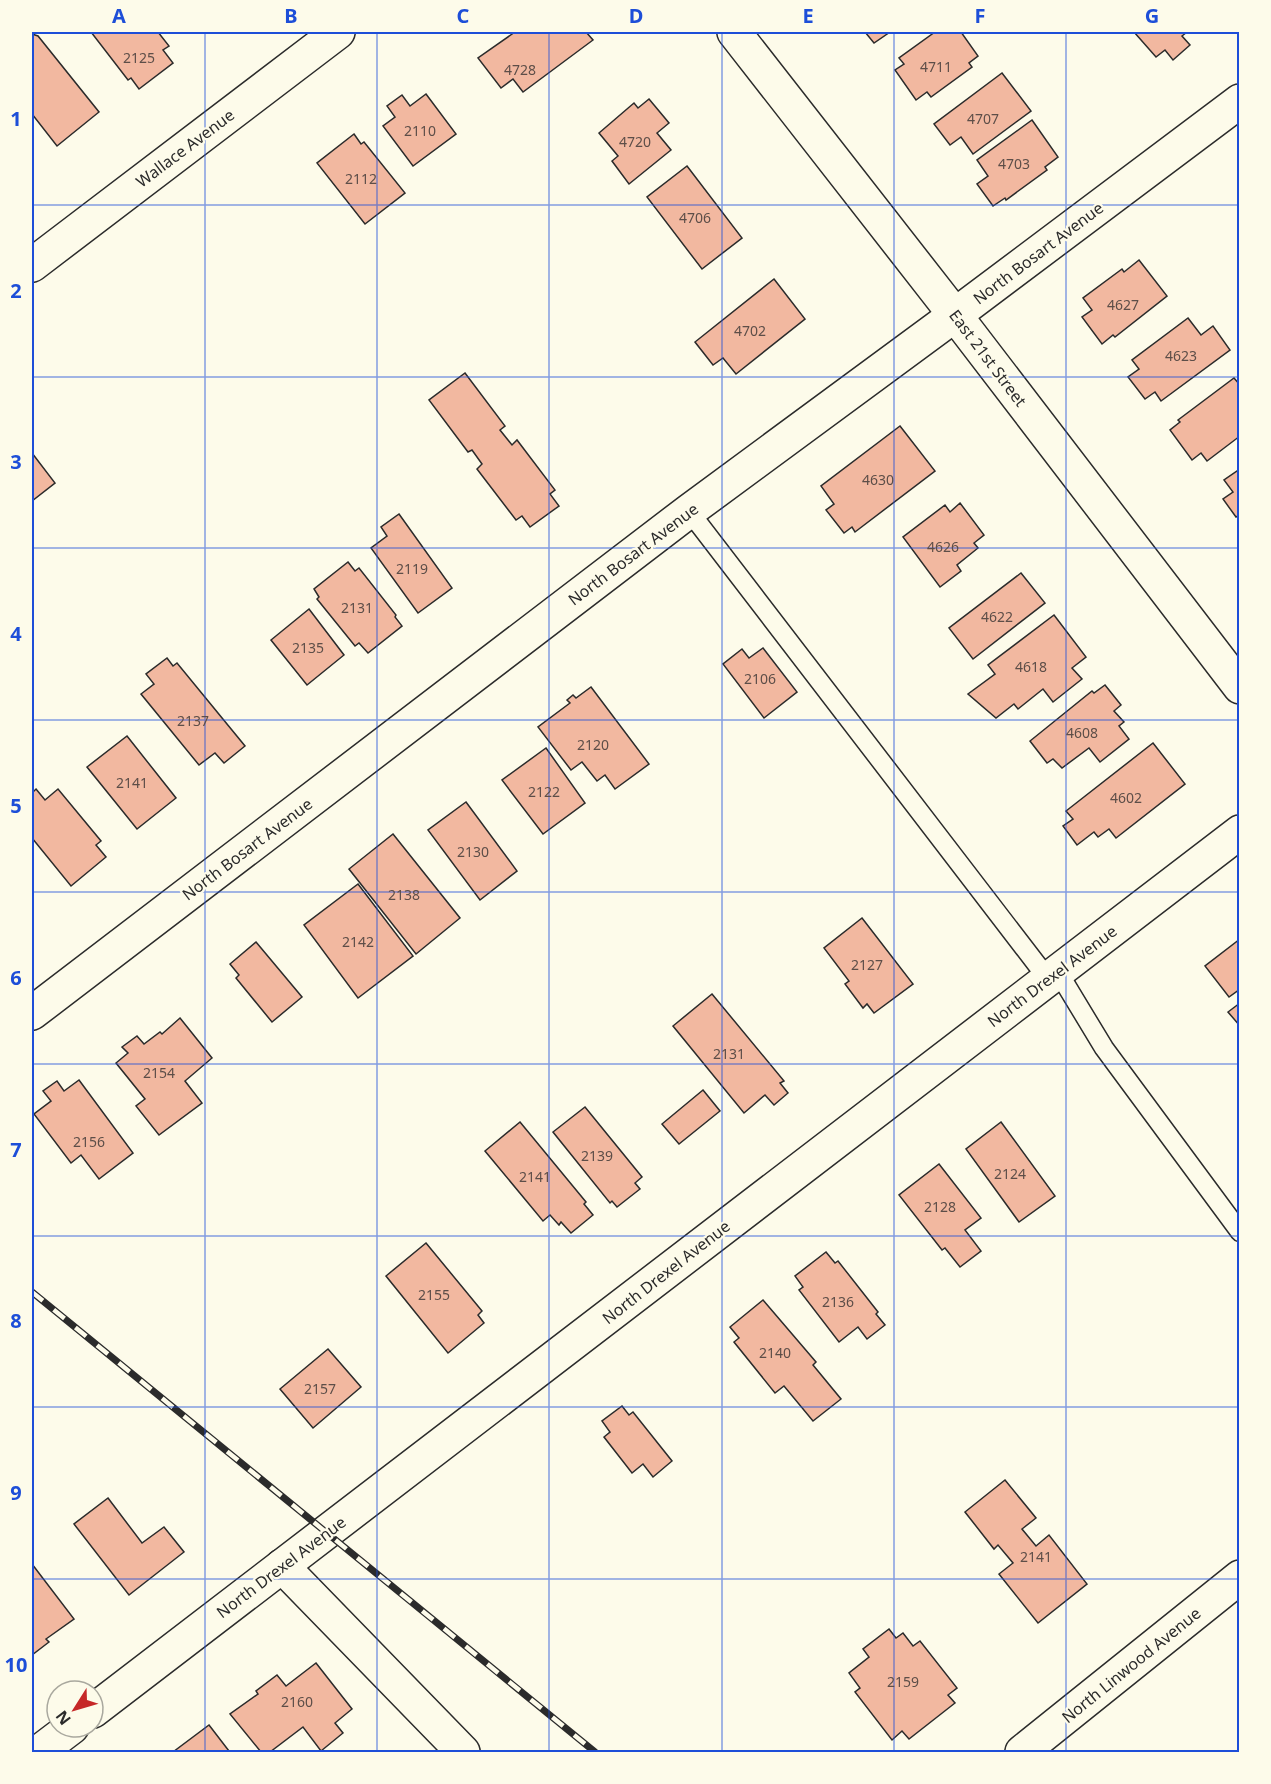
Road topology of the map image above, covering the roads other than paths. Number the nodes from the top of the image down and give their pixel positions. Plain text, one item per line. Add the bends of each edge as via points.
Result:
1 (338, 32) edge
2 (734, 32) edge
3 (1239, 101) edge
4 (32, 265) edge
5 (955, 315) junction
6 (689, 511) junction
7 (1239, 687) edge
8 (1239, 832) edge
9 (1053, 975) junction
10 (32, 1013) edge
11 (1239, 1232) edge
12 (282, 1566) junction
13 (1239, 1577) edge
14 (105, 1702) edge
15 (56, 1739) edge
16 (39, 1752) edge
17 (463, 1752) edge
18 (1022, 1752) edge

1 - 4 street, Wallace Avenue
2 - 5 street, East 21st Street
3 - 5 street, North Bosart Avenue
5 - 6 street, North Bosart Avenue
5 - 7 street, East 21st Street
6 - 9 lane
6 - 10 street, North Bosart Avenue
8 - 9 street, North Drexel Avenue
9 - 11 lane
9 - 12 street, North Drexel Avenue
12 - 14 street, North Drexel Avenue
12 - 17 street
13 - 18 street, North Linwood Avenue
15 - 16 street

